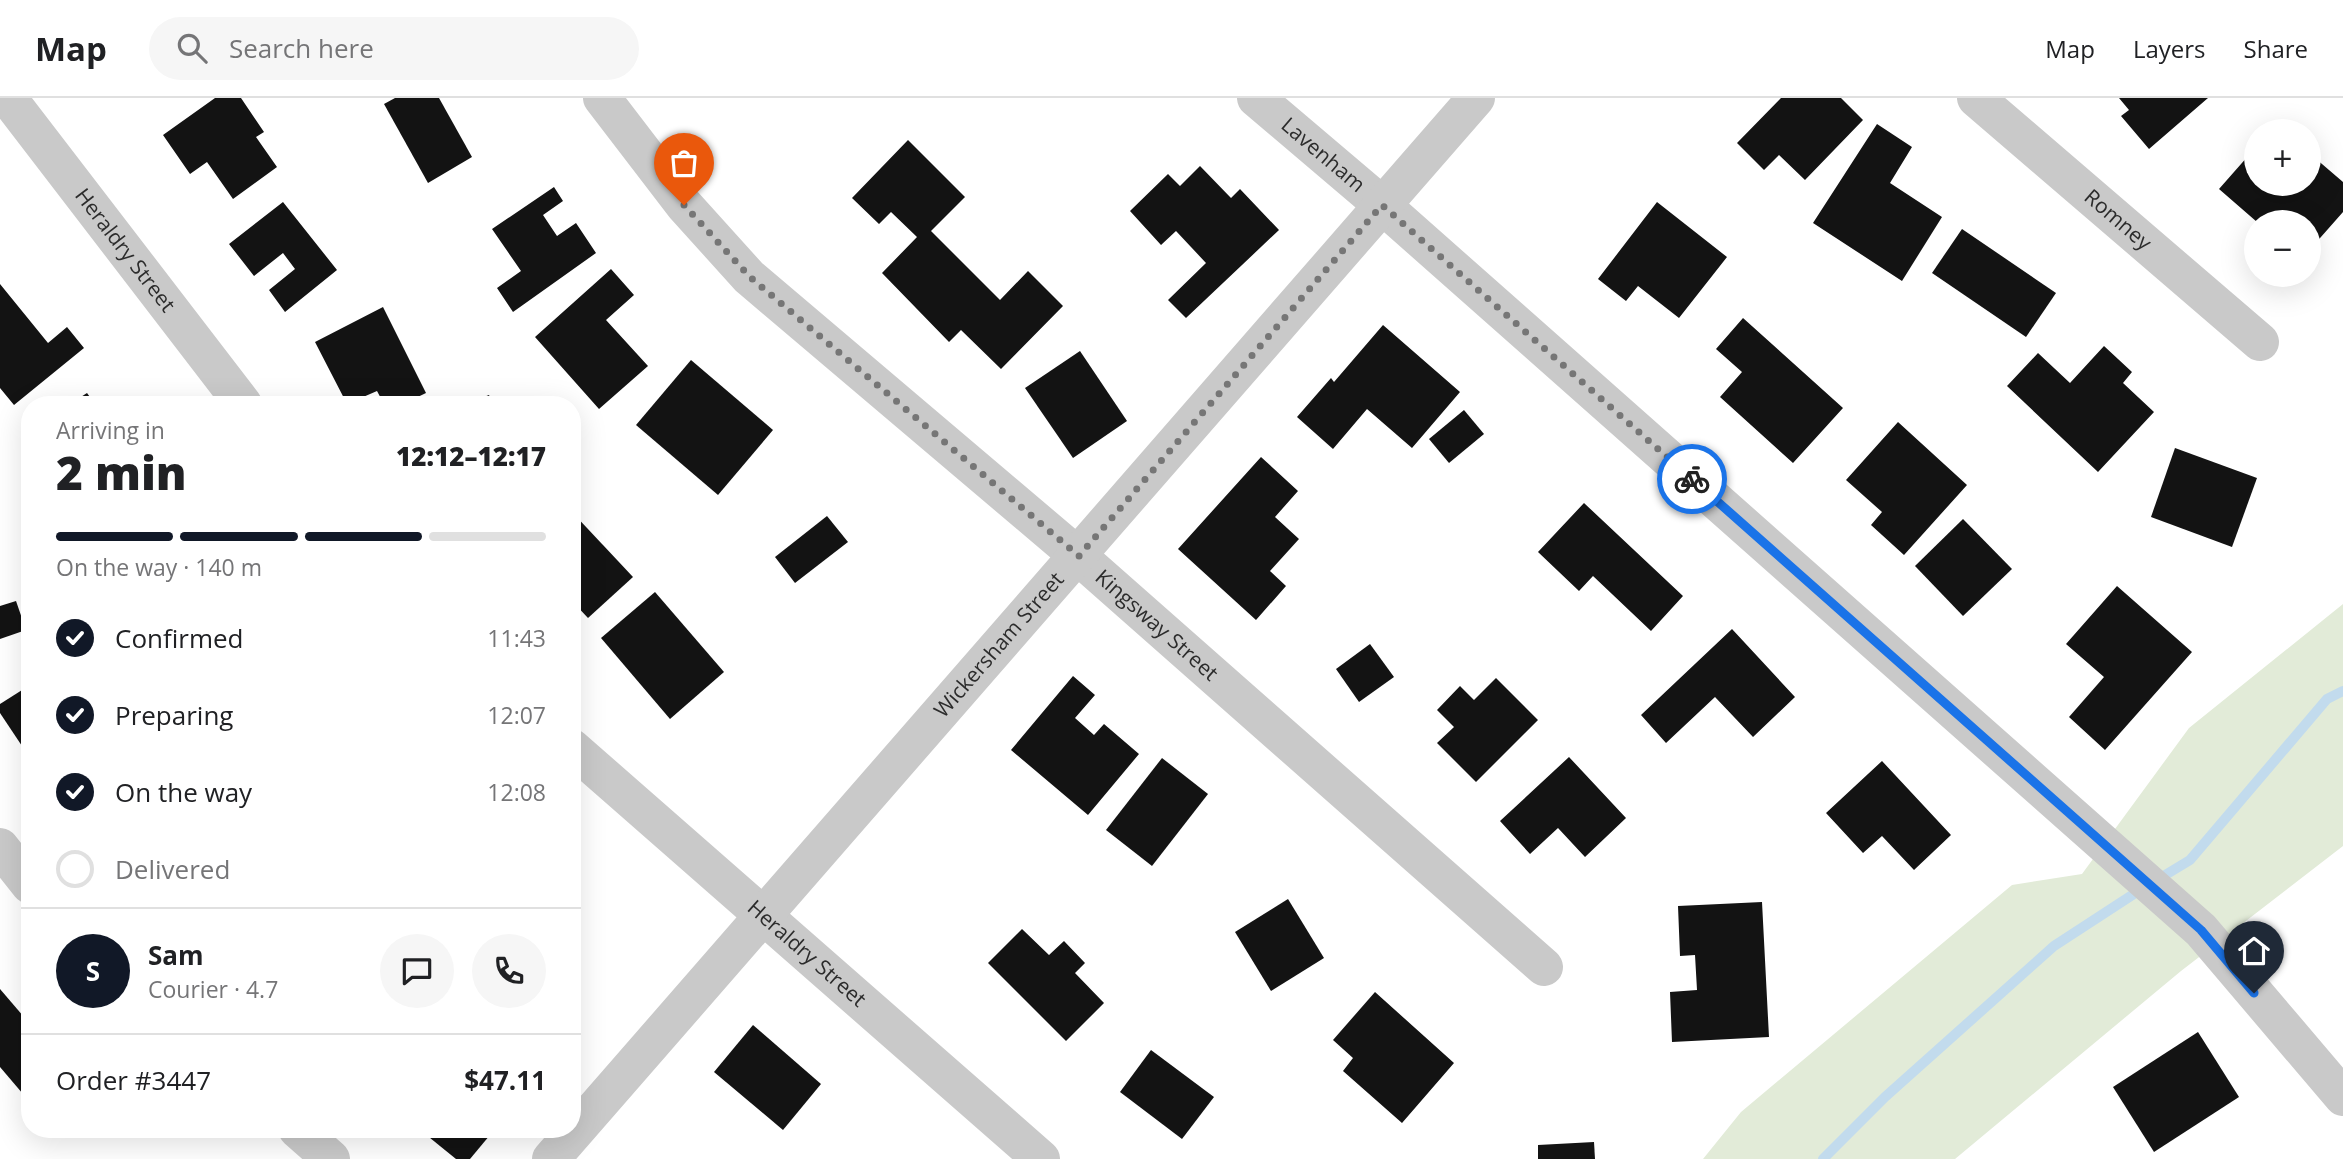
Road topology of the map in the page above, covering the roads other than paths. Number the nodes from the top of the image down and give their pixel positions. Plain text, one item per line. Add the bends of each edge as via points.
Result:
1 (8, 98) edge
2 (602, 98) edge
3 (1256, 98) edge
4 (1476, 98) edge
5 (1976, 98) edge
6 (1382, 205) junction
7 (2260, 342) dead end
8 (237, 396) edge
9 (1079, 556) junction
10 (581, 756) edge
11 (0, 847) edge
12 (21, 874) edge
13 (764, 915) junction
14 (1544, 967) dead end
15 (2343, 1097) edge
16 (581, 1125) edge
17 (307, 1138) edge
18 (569, 1138) edge
19 (331, 1159) edge
20 (551, 1159) edge
21 (1041, 1159) edge

1 - 8 street, Heraldry Street
2 - 9 street, Kingsway Street via 684,205 750,277
3 - 6 street, Lavenham
4 - 6 street, Wickersham Street
5 - 7 street, Romney
6 - 9 street, Wickersham Street
6 - 15 street, Lavenham via 2201,930
9 - 13 street, Wickersham Street
9 - 14 street, Kingsway Street
10 - 13 street, Heraldry Street
11 - 12 street
13 - 16 street, Wickersham Street
13 - 21 street, Heraldry Street
17 - 19 street
18 - 20 street, Wickersham Street

